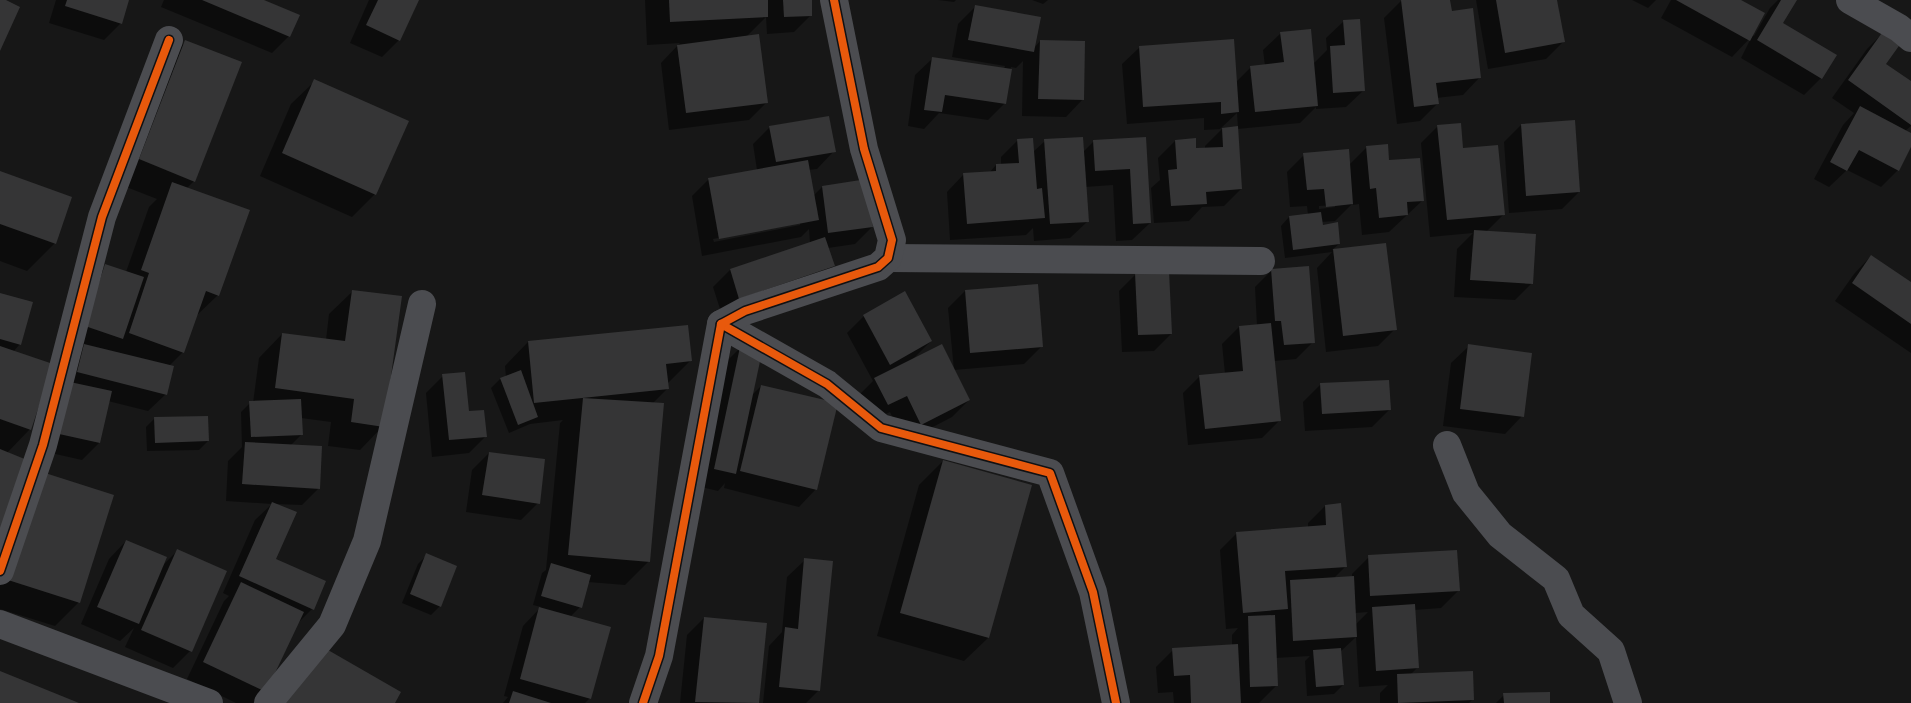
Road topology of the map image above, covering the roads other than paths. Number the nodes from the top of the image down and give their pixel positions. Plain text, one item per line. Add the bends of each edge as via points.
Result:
1 (834, 0) edge
2 (1850, 0) edge
3 (1911, 38) edge
4 (169, 40) dead end
5 (888, 258) junction
6 (1261, 261) dead end
7 (422, 304) dead end
8 (721, 324) junction
9 (1447, 445) dead end
10 (0, 571) edge
11 (0, 624) edge
12 (209, 703) edge
13 (268, 703) edge
14 (643, 703) edge
15 (1116, 703) edge
16 (1628, 703) edge

1 - 5 street via 864,149 892,240
2 - 3 street
4 - 10 street via 102,217 43,444
5 - 6 street
5 - 8 street via 878,267 745,311
7 - 13 street via 367,540 332,625
8 - 14 street via 659,656
8 - 15 street via 827,384 881,428 1050,472 1093,592
9 - 16 street via 1466,494 1500,535 1556,580 1571,615 1611,651
11 - 12 street

